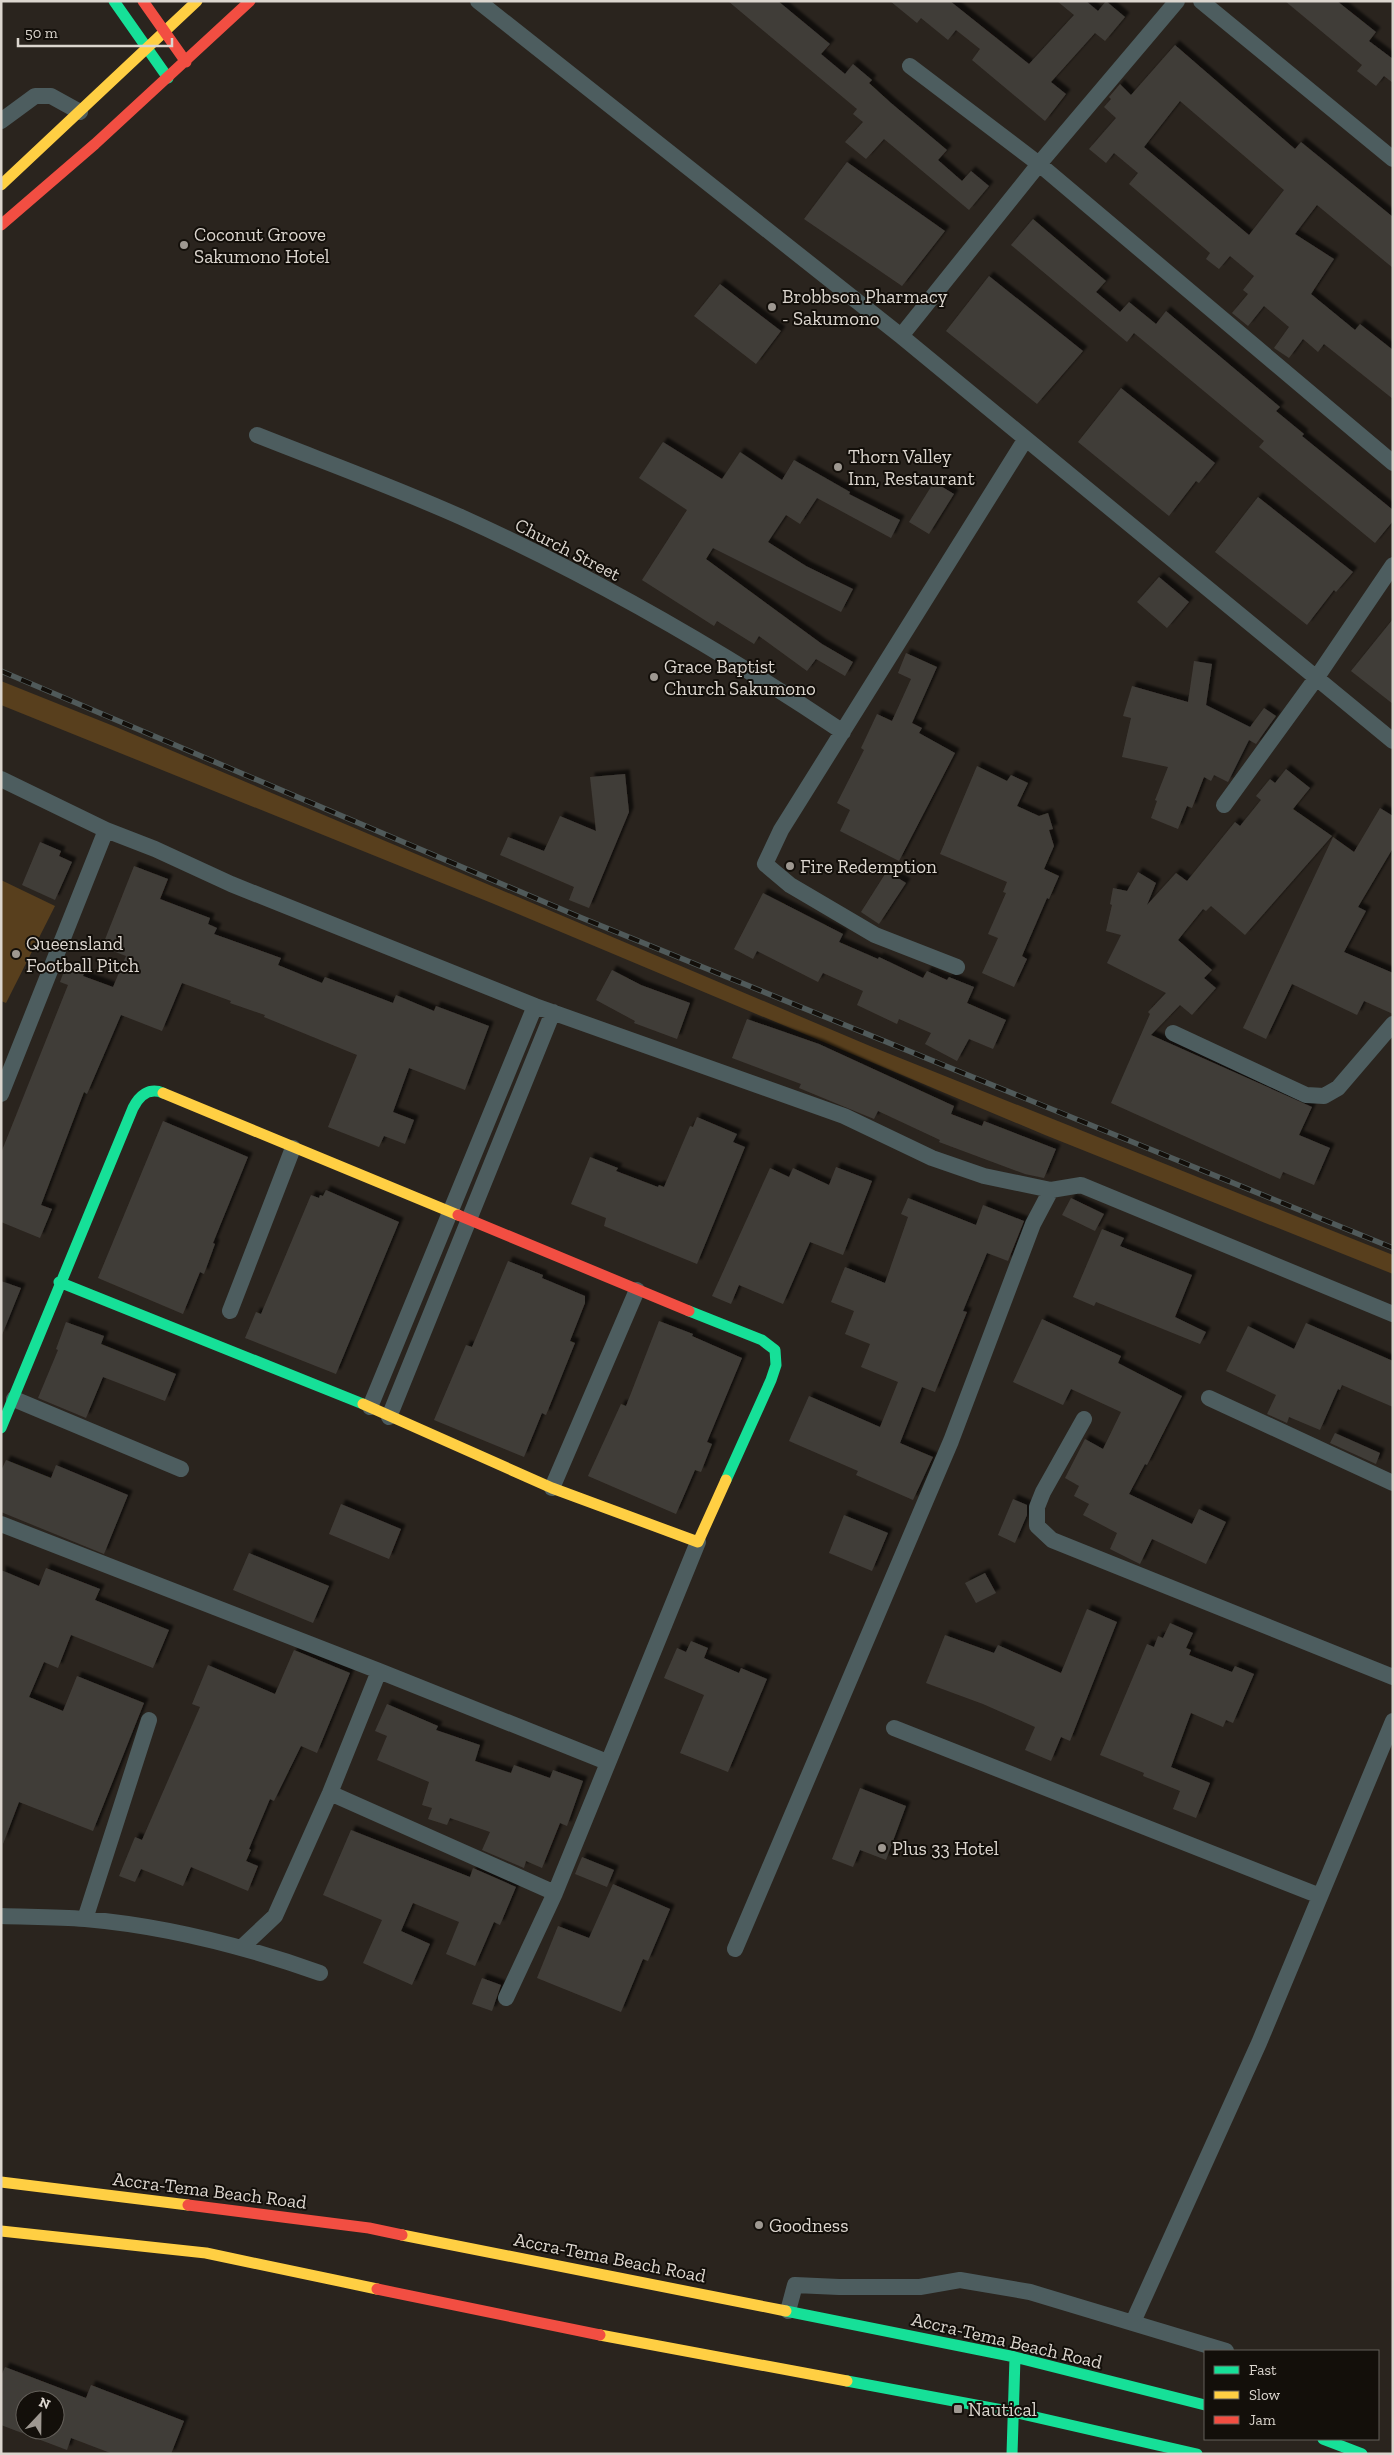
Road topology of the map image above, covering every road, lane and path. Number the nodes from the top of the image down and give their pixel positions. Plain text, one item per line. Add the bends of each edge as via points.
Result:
1 (114, 1) edge
2 (143, 1) edge
3 (197, 1) edge
4 (250, 1) edge
5 (1177, 1) edge
6 (1202, 1) edge
7 (487, 4) edge
8 (164, 32) junction
9 (148, 48) junction
10 (186, 62) junction
11 (910, 66) dead end
12 (168, 78) junction
13 (80, 112) junction
14 (1, 122) edge
15 (1393, 159) edge
16 (1039, 164) junction
17 (1, 185) edge
18 (1, 225) edge
19 (901, 336) junction
20 (258, 435) dead end
21 (1025, 440) junction
22 (1393, 463) edge
23 (1393, 565) edge
24 (1316, 677) junction
25 (843, 732) junction
26 (1393, 741) edge
27 (1, 778) edge
28 (1224, 805) dead end
29 (106, 830) junction
30 (957, 967) dead end
31 (535, 1006) junction
32 (553, 1012) junction
33 (1393, 1024) edge
34 (1173, 1034) dead end
35 (1, 1094) edge
36 (293, 1148) junction
37 (1051, 1190) junction
38 (451, 1211) junction
39 (470, 1221) junction
40 (59, 1282) junction
41 (637, 1290) junction
42 (230, 1311) dead end
43 (1393, 1314) edge
44 (1209, 1398) dead end
45 (14, 1399) junction
46 (370, 1407) junction
47 (389, 1418) junction
48 (1084, 1419) dead end
49 (1, 1428) edge
50 (181, 1469) dead end
51 (1393, 1483) edge
52 (552, 1488) junction
53 (1, 1524) edge
54 (698, 1542) junction
55 (379, 1671) junction
56 (1393, 1677) edge
57 (149, 1720) dead end
58 (1393, 1721) edge
59 (894, 1728) dead end
60 (606, 1762) junction
61 (330, 1793) junction
62 (555, 1893) junction
63 (1320, 1896) junction
64 (1, 1916) edge
65 (85, 1919) junction
66 (241, 1948) junction
67 (735, 1949) dead end
68 (320, 1973) dead end
69 (506, 1998) dead end
70 (1, 2182) edge
71 (1, 2231) edge
72 (788, 2311) junction
73 (1133, 2322) junction
74 (1223, 2350) edge
75 (1015, 2357) junction
76 (1204, 2405) edge
77 (1013, 2412) junction
78 (1326, 2440) edge
79 (1012, 2454) edge
80 (1197, 2454) edge
81 (1362, 2454) edge

1 - 9 main road
2 - 8 main road
3 - 8 main road
4 - 10 main road
5 - 16 street
6 - 15 street
7 - 19 street
8 - 9 main road
8 - 10 main road
9 - 12 main road
9 - 13 main road
10 - 12 main road
11 - 16 street
12 - 18 main road
13 - 14 street via 51,96 35,96
13 - 17 main road
16 - 19 street
16 - 22 street
19 - 21 street
20 - 25 street, Church Street via 460,517 572,571 767,681
21 - 24 street
21 - 25 street
23 - 24 street
24 - 26 street
24 - 28 street
25 - 30 street via 781,830 765,864 790,885 875,934
27 - 29 street
29 - 31 street via 231,884
29 - 35 street
31 - 32 street
31 - 38 street
32 - 37 street via 844,1116 932,1158 984,1176
32 - 39 street
33 - 34 street via 1338,1088 1324,1096 1306,1095
36 - 38 main road
36 - 40 main road via 158,1091 146,1091 136,1099
36 - 42 street
37 - 43 street via 1081,1185
37 - 67 street via 1032,1224 951,1441
38 - 39 main road
38 - 46 street
39 - 41 main road
39 - 47 street
40 - 45 main road
40 - 46 main road
41 - 52 street
41 - 54 main road via 762,1340 775,1350 776,1365 771,1380
44 - 51 street
45 - 49 main road
45 - 50 street
46 - 47 main road
47 - 52 main road
48 - 56 street via 1037,1507 1037,1526 1052,1540
52 - 54 main road
53 - 55 street
54 - 60 street
55 - 60 street
55 - 61 street
57 - 65 street
58 - 63 street
59 - 63 street
60 - 62 street
61 - 62 street
61 - 66 street via 275,1916
62 - 69 street
63 - 73 street via 1255,2052
64 - 65 street
65 - 66 street via 183,1934
66 - 68 street
70 - 72 main road, Accra-Tema Beach Road via 369,2228
71 - 77 main road via 206,2253 571,2330
72 - 73 street via 795,2285 920,2287 960,2280 1030,2292
72 - 75 main road, Accra-Tema Beach Road
73 - 74 street
75 - 76 main road, Accra-Tema Beach Road
75 - 77 main road
77 - 79 main road
77 - 80 main road
78 - 81 main road

